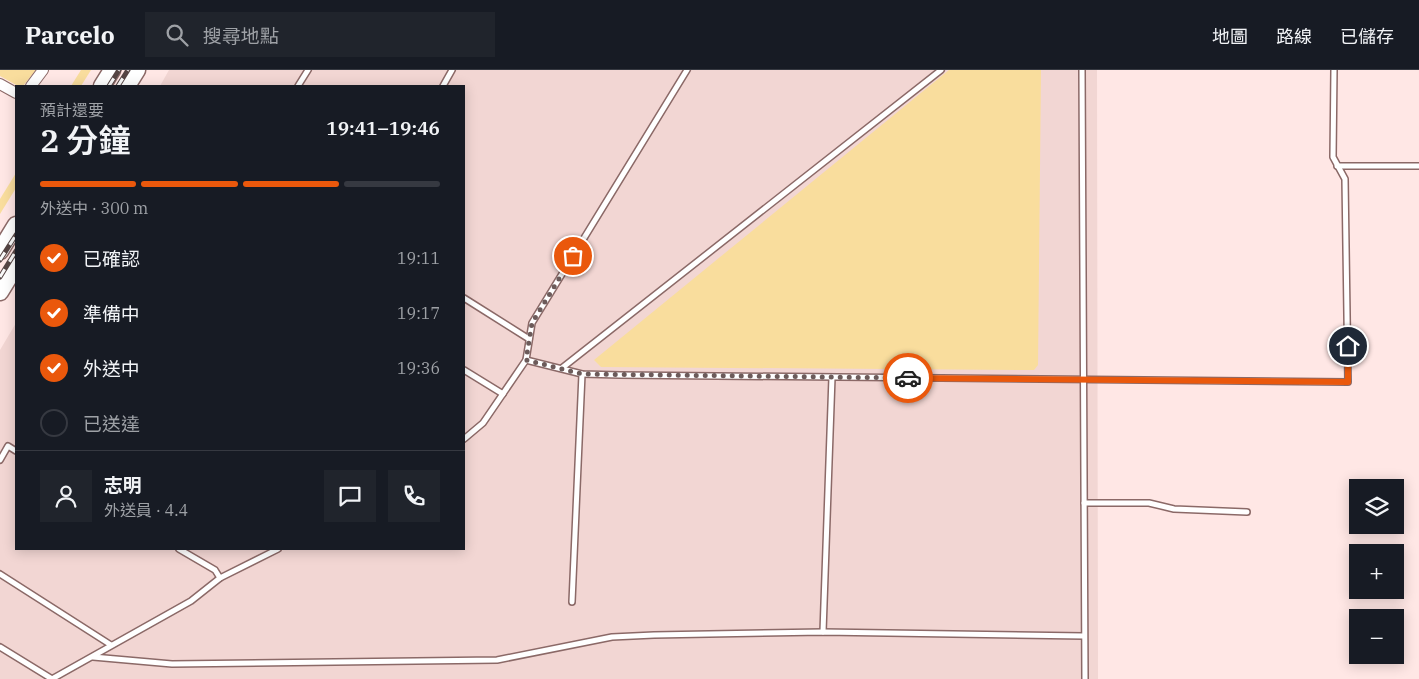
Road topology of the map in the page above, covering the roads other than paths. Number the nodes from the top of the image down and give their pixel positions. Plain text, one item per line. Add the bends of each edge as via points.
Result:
1 (43, 70) edge
2 (112, 70) edge
3 (136, 70) edge
4 (308, 70) edge
5 (452, 70) edge
6 (687, 70) edge
7 (941, 70) edge
8 (1082, 70) edge
9 (1334, 70) edge
10 (0, 84) edge
11 (32, 85) edge
12 (103, 85) edge
13 (128, 85) edge
14 (299, 85) edge
15 (443, 85) edge
16 (15, 92) edge
17 (1337, 166) junction
18 (1419, 166) edge
19 (15, 227) edge
20 (0, 250) edge
21 (15, 268) edge
22 (0, 292) edge
23 (465, 299) edge
24 (529, 339) junction
25 (526, 360) junction
26 (562, 368) junction
27 (465, 371) edge
28 (582, 374) junction
29 (832, 377) junction
30 (1083, 380) junction
31 (503, 394) junction
32 (465, 438) edge
33 (15, 450) edge
34 (0, 460) edge
35 (1084, 503) junction
36 (1247, 512) dead end
37 (182, 550) edge
38 (276, 550) edge
39 (0, 574) edge
40 (220, 578) junction
41 (572, 602) dead end
42 (823, 632) junction
43 (1084, 636) junction
44 (111, 645) junction
45 (0, 647) edge
46 (93, 657) junction
47 (52, 679) edge
48 (1085, 679) edge

1 - 11 street
2 - 12 main road
3 - 13 main road
4 - 14 lane
5 - 15 lane
6 - 24 lane via 532,323
7 - 26 lane
8 - 30 lane
9 - 17 lane via 1333,157
10 - 16 street
17 - 18 lane
17 - 30 lane via 1345,179 1348,382
19 - 20 main road
21 - 22 main road
23 - 24 lane
24 - 25 lane
25 - 26 lane
25 - 31 lane
26 - 28 lane
27 - 31 lane
28 - 29 lane
28 - 41 lane
29 - 30 lane
29 - 42 lane
30 - 35 lane
31 - 32 lane via 483,424
33 - 34 lane via 8,446
35 - 36 lane via 1149,503 1174,509
35 - 43 lane
37 - 40 lane via 215,570
38 - 40 lane
39 - 44 lane
40 - 44 lane via 191,601
42 - 43 lane
42 - 46 lane via 612,637 496,660 172,664
43 - 48 lane
44 - 46 lane
45 - 47 lane
46 - 47 lane

